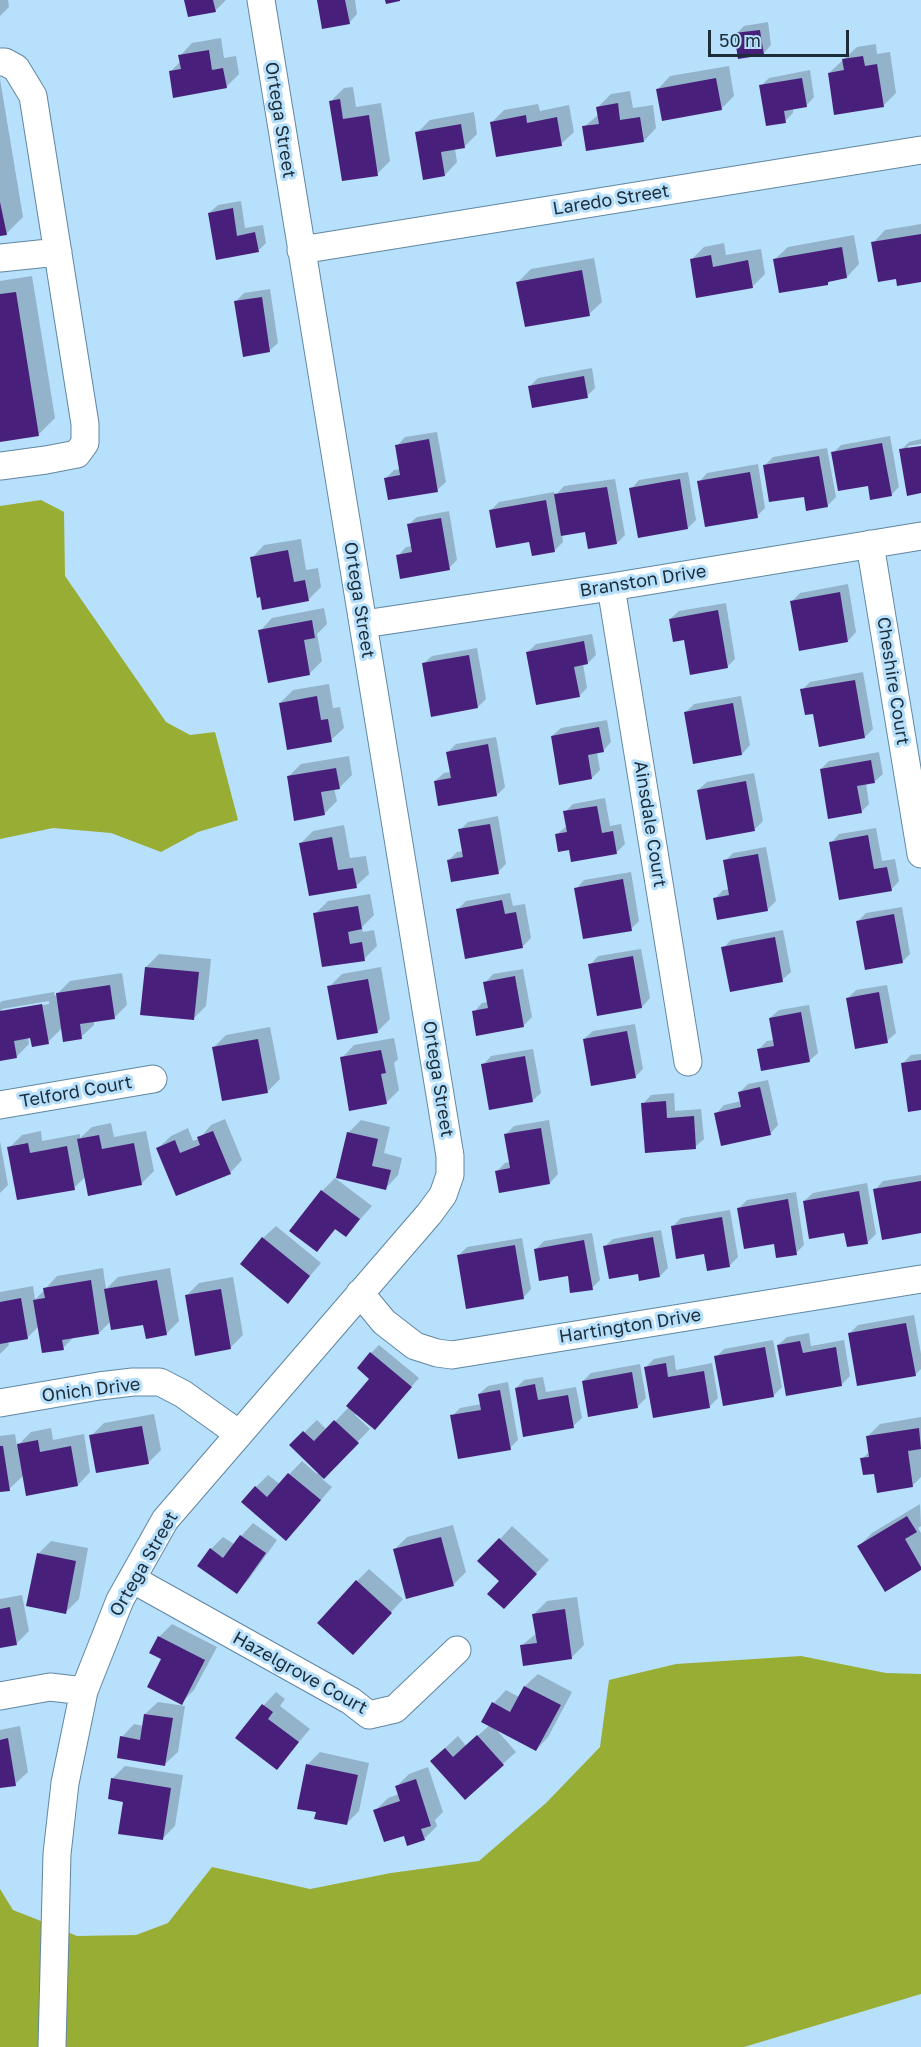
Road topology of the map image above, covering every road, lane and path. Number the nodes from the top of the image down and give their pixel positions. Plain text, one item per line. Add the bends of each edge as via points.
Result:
1 (261, 0) edge
2 (0, 62) edge
3 (921, 150) edge
4 (301, 250) junction
5 (57, 252) junction
6 (0, 258) edge
7 (0, 466) edge
8 (921, 536) edge
9 (870, 544) junction
10 (612, 587) junction
11 (364, 624) junction
12 (921, 854) edge
13 (688, 1062) dead end
14 (153, 1079) dead end
15 (0, 1105) edge
16 (921, 1279) edge
17 (360, 1293) junction
18 (0, 1403) edge
19 (240, 1434) junction
20 (132, 1579) junction
21 (457, 1650) dead end
22 (84, 1690) junction
23 (0, 1696) edge
24 (52, 2047) edge

1 - 4 street, Ortega Street
2 - 5 street via 16,68 33,96
3 - 4 street, Laredo Street
4 - 11 street, Ortega Street
5 - 6 street
5 - 7 street via 85,443 77,453
8 - 9 street, Branston Drive
9 - 10 street, Branston Drive
9 - 12 street, Cheshire Court
10 - 11 street, Branston Drive
10 - 13 street, Ainsdale Court
11 - 17 street, Ortega Street via 450,1175 443,1196
14 - 15 street, Telford Court
16 - 17 street, Hartington Drive via 452,1355 415,1346 384,1322
17 - 19 street, Ortega Street
18 - 19 street, Onich Drive via 99,1386 160,1382
19 - 20 street, Ortega Street via 165,1520
20 - 21 street, Hazelgrove Court via 351,1701 369,1715 395,1709
20 - 22 street, Ortega Street
22 - 23 street via 50,1687
22 - 24 street, Ortega Street via 65,1783 57,1854

